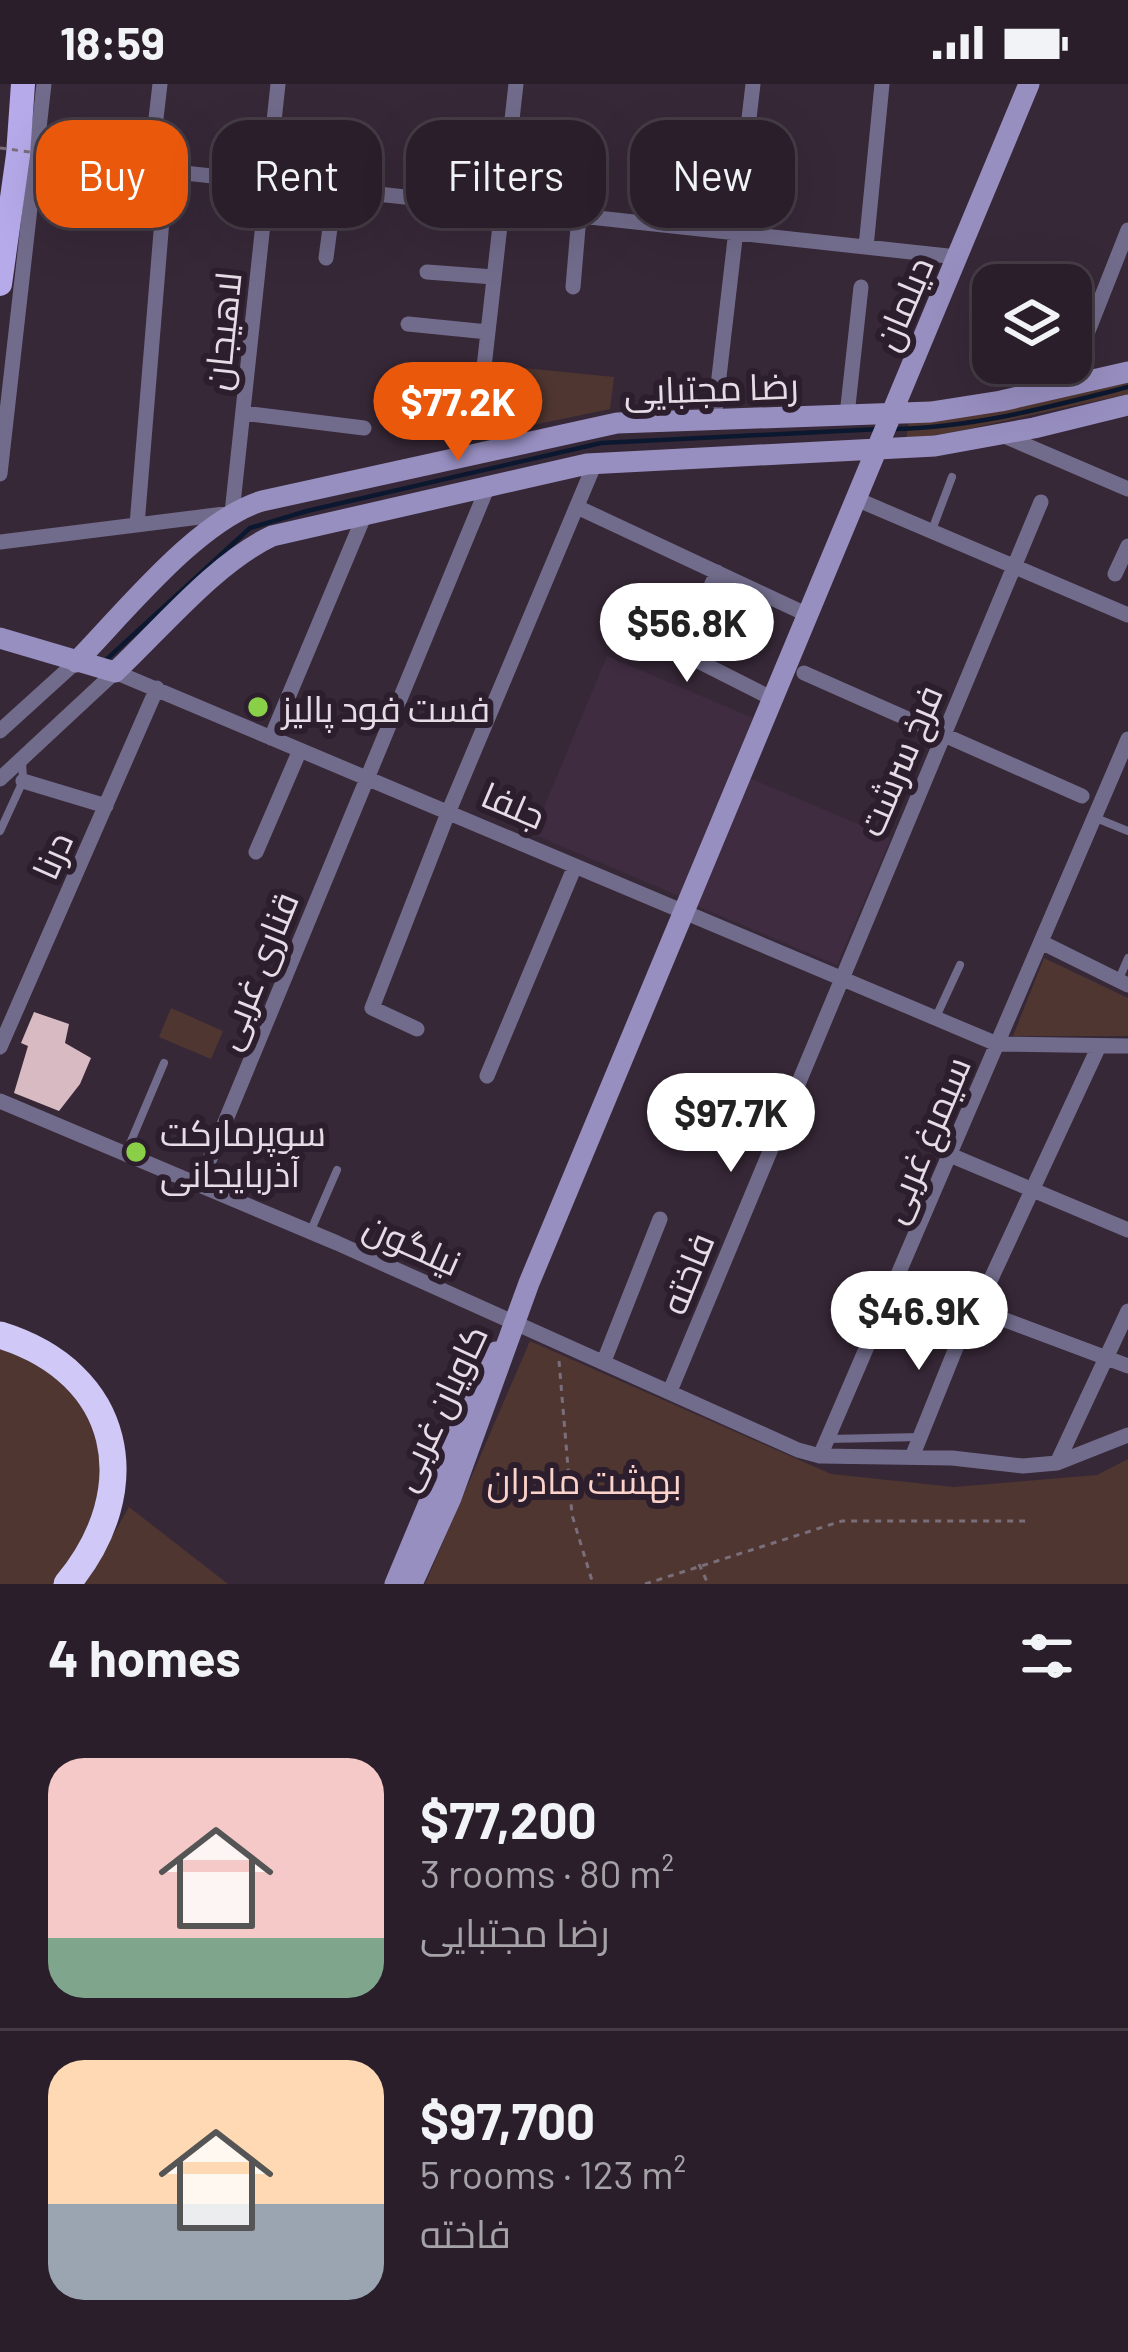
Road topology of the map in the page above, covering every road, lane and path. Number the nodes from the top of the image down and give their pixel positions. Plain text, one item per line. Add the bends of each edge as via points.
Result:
1 (22, 84) edge
2 (44, 84) edge
3 (160, 84) edge
4 (278, 84) edge
5 (516, 84) edge
6 (754, 84) edge
7 (882, 84) edge
8 (1029, 84) edge
9 (159, 120) edge
10 (274, 120) edge
11 (512, 120) edge
12 (0, 148) edge
13 (33, 154) junction
14 (36, 154) edge
15 (155, 228) edge
16 (262, 228) edge
17 (330, 228) edge
18 (500, 228) edge
19 (578, 228) edge
20 (690, 228) edge
21 (1128, 230) edge
22 (736, 233) junction
23 (866, 247) junction
24 (957, 257) junction
25 (326, 258) dead end
26 (427, 272) dead end
27 (494, 278) junction
28 (0, 284) edge
29 (573, 287) dead end
30 (861, 287) dead end
31 (408, 324) dead end
32 (488, 332) junction
33 (1128, 372) edge
34 (399, 378) dead end
35 (1066, 386) junction
36 (1128, 405) edge
37 (243, 412) junction
38 (892, 414) junction
39 (847, 415) junction
40 (713, 420) junction
41 (364, 428) dead end
42 (1002, 435) junction
43 (877, 450) junction
44 (595, 463) junction
45 (0, 475) edge
46 (952, 476) dead end
47 (488, 486) junction
48 (1128, 488) edge
49 (856, 499) junction
50 (1042, 502) dead end
51 (577, 507) junction
52 (232, 513) junction
53 (364, 514) junction
54 (137, 525) junction
55 (932, 531) junction
56 (0, 542) edge
57 (1128, 546) edge
58 (1015, 566) junction
59 (717, 572) junction
60 (1114, 574) dead end
61 (808, 614) junction
62 (1128, 615) edge
63 (697, 620) dead end
64 (625, 624) dead end
65 (0, 638) edge
66 (76, 662) junction
67 (115, 672) junction
68 (804, 673) dead end
69 (157, 688) junction
70 (773, 699) junction
71 (0, 731) edge
72 (943, 734) junction
73 (272, 738) junction
74 (1128, 739) edge
75 (300, 750) junction
76 (22, 758) junction
77 (1123, 764) edge
78 (367, 778) junction
79 (0, 779) edge
80 (22, 781) junction
81 (1082, 796) dead end
82 (106, 806) junction
83 (448, 813) junction
84 (1095, 817) junction
85 (0, 831) edge
86 (1128, 831) edge
87 (256, 852) dead end
88 (575, 866) junction
89 (684, 912) junction
90 (1041, 942) junction
91 (1128, 958) edge
92 (961, 965) dead end
93 (840, 978) junction
94 (1123, 983) edge
95 (935, 1018) junction
96 (417, 1029) dead end
97 (998, 1045) junction
98 (1100, 1046) junction
99 (1128, 1046) edge
100 (0, 1047) edge
101 (164, 1063) dead end
102 (487, 1076) dead end
103 (0, 1102) edge
104 (125, 1154) junction
105 (950, 1155) junction
106 (337, 1170) dead end
107 (199, 1185) junction
108 (1033, 1190) junction
109 (660, 1219) dead end
110 (1128, 1230) edge
111 (310, 1232) junction
112 (896, 1279) junction
113 (990, 1281) dead end
114 (972, 1308) junction
115 (1128, 1311) edge
116 (516, 1321) junction
117 (0, 1335) edge
118 (557, 1340) junction
119 (1106, 1358) junction
120 (604, 1361) junction
121 (1128, 1366) edge
122 (670, 1391) junction
123 (1128, 1435) edge
124 (920, 1437) junction
125 (827, 1439) junction
126 (820, 1456) junction
127 (912, 1456) junction
128 (1057, 1463) junction
129 (1028, 1521) dead end
130 (699, 1564) junction
131 (68, 1584) edge
132 (395, 1584) edge
133 (412, 1584) edge
134 (593, 1584) edge
135 (645, 1584) edge
136 (708, 1584) edge

1 - 28 main road
2 - 13 street
3 - 9 street
4 - 10 street, لاهیجان
5 - 11 street
6 - 22 street
7 - 23 street
8 - 24 main road, دیلمان
12 - 13 path, bridge
13 - 14 street
13 - 45 street
15 - 54 street
16 - 37 street, لاهیجان
17 - 25 street
18 - 27 street
19 - 29 street
20 - 22 street
21 - 35 street
22 - 23 street
22 - 40 street
23 - 24 street
24 - 38 main road, دیلمان
26 - 27 street
27 - 32 street
30 - 39 street
31 - 32 street
32 - 34 street via 482,386
33 - 35 main road, رضا مجتبایی
35 - 38 main road, رضا مجتبایی
36 - 42 main road, رضا مجتبایی
37 - 41 street
37 - 52 street, لاهیجان
38 - 39 main road, رضا مجتبایی
38 - 43 main road, دیلمان
39 - 40 main road, رضا مجتبایی
40 - 52 main road, رضا مجتبایی via 580,429 304,489
42 - 43 main road, رضا مجتبایی
42 - 48 street
43 - 44 main road, رضا مجتبایی
43 - 49 main road, دیلمان
44 - 47 main road, رضا مجتبایی
44 - 51 street
46 - 55 lane
47 - 53 main road, رضا مجتبایی
47 - 78 street, قناری غربی
49 - 55 street
49 - 61 main road, دیلمان
50 - 58 street, فرخ سرشت
51 - 59 street
51 - 83 street
52 - 54 street
52 - 66 main road, رضا مجتبایی
53 - 67 main road, رضا مجتبایی via 255,544
53 - 73 street
54 - 56 street
55 - 58 street
57 - 60 street
58 - 62 street
58 - 72 street, فرخ سرشت
59 - 61 street
59 - 63 street
61 - 70 main road, دیلمان
64 - 70 street
65 - 66 main road, جلفا
66 - 67 main road, جلفا
66 - 71 street
67 - 69 street, جلفا
67 - 76 street
68 - 72 street
69 - 73 street, جلفا
69 - 82 street, درنا
70 - 89 main road, دیلمان
72 - 81 street
72 - 93 street, فرخ سرشت
73 - 75 street, جلفا
74 - 77 street, سیمرغ غربی
75 - 78 street, جلفا
75 - 87 street
76 - 79 street
76 - 80 lane
77 - 84 street, سیمرغ غربی
78 - 83 street, جلفا
78 - 107 street, قناری غربی
80 - 82 street
80 - 85 lane
82 - 100 street, درنا
83 - 88 street, جلفا
83 - 96 street via 372,1008
84 - 86 lane
84 - 90 street, سیمرغ غربی
88 - 89 street, جلفا
88 - 102 street
89 - 93 street, جلفا
89 - 116 main road, دیلمان
90 - 94 street
90 - 97 street, سیمرغ غربی
91 - 94 lane
92 - 95 lane
93 - 95 street, جلفا
93 - 122 street, فاخته
95 - 97 street, جلفا
97 - 98 street
97 - 105 street, سیمرغ غربی
98 - 99 street
98 - 108 street
101 - 104 lane
103 - 104 street, نیلگون
104 - 107 street, نیلگون
105 - 108 street
105 - 112 street, سیمرغ غربی
106 - 111 lane
107 - 111 street, نیلگون
108 - 110 street
108 - 113 street
109 - 120 street
111 - 116 street, نیلگون
112 - 114 street
112 - 125 street, سیمرغ غربی
114 - 119 street
114 - 124 street
115 - 119 street
116 - 118 street, نیلگون
116 - 132 main road, کاویان غربی via 482,1376
116 - 133 main road, کاویان غربی
117 - 131 highway via 72,1374 110,1435 110,1514
118 - 120 street, نیلگون
118 - 134 path via 572,1515
119 - 121 street
119 - 128 street
120 - 122 street, نیلگون
122 - 126 street, نیلگون
123 - 128 street
124 - 125 lane
124 - 127 street
125 - 126 street, سیمرغ غربی
126 - 127 street, نیلگون
127 - 128 street, نیلگون
129 - 130 path via 842,1521
130 - 135 path
130 - 136 path

